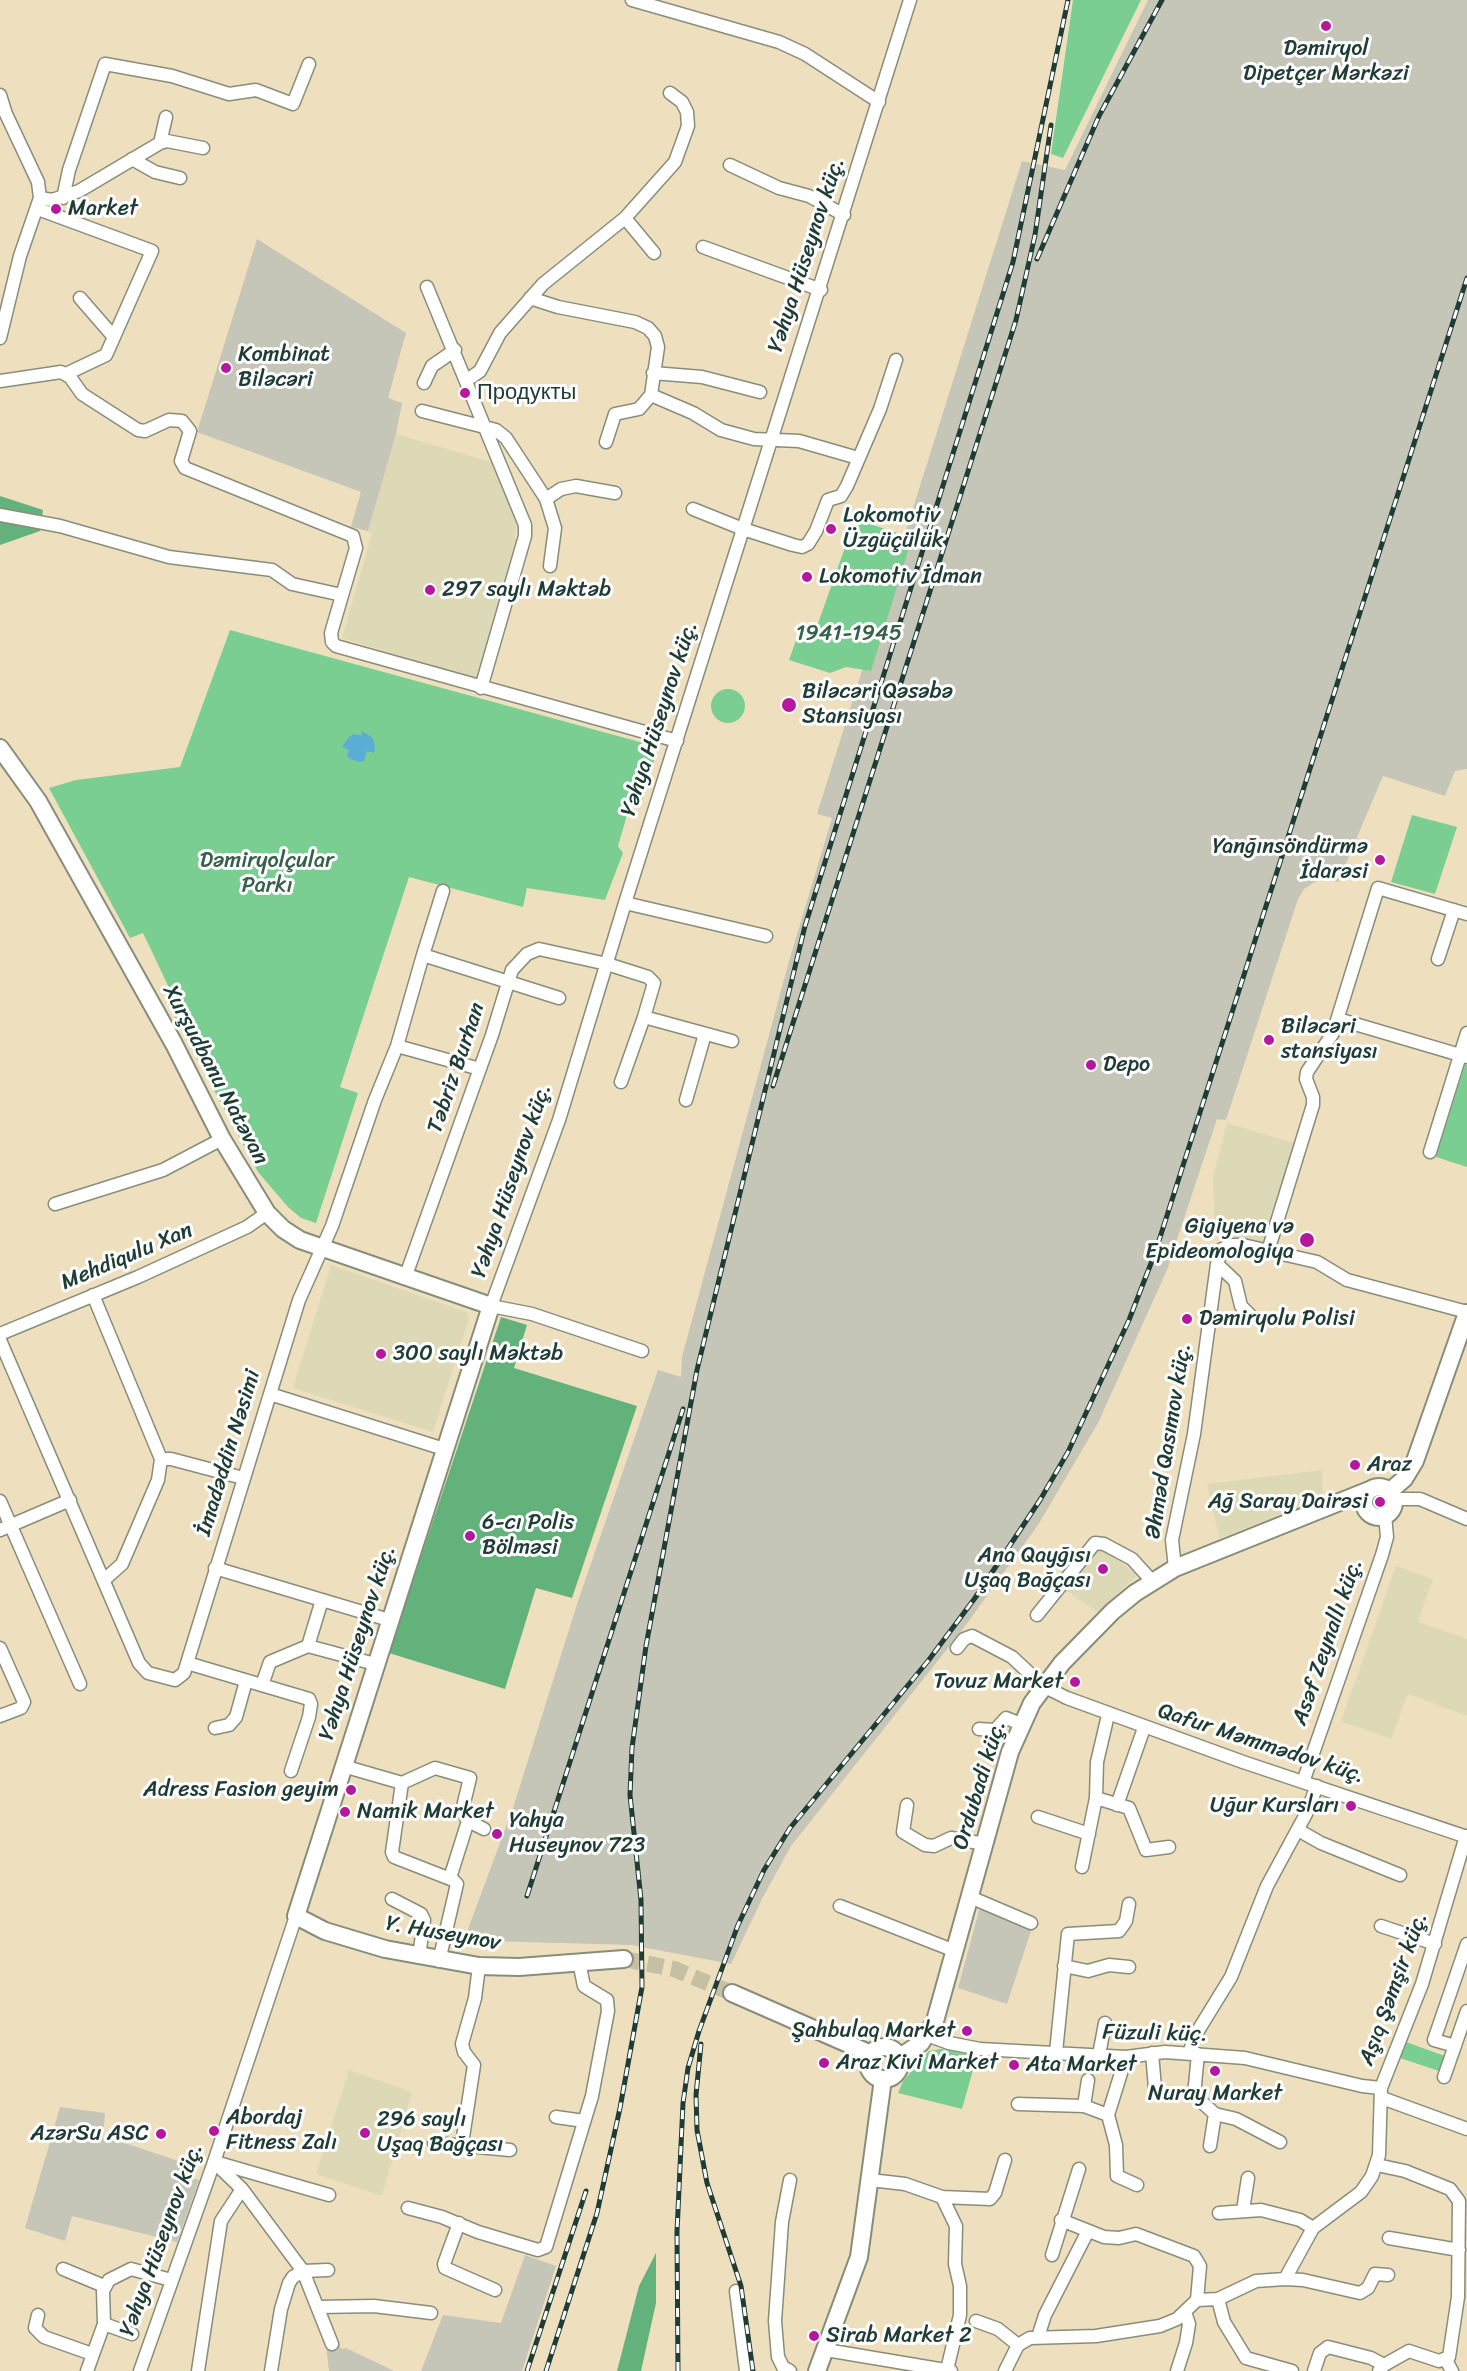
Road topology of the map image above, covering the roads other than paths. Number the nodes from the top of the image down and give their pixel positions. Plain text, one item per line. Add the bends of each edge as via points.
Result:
1 (632, 0) edge
2 (910, 0) edge
3 (309, 64) dead end
4 (670, 93) dead end
5 (0, 95) edge
6 (879, 102) junction
7 (166, 117) dead end
8 (160, 143) junction
9 (203, 148) dead end
10 (132, 159) junction
11 (730, 165) dead end
12 (180, 178) dead end
13 (63, 198) junction
14 (39, 204) junction
15 (844, 214) junction
16 (625, 218) junction
17 (703, 247) dead end
18 (654, 253) dead end
19 (427, 286) dead end
20 (820, 290) junction
21 (80, 298) dead end
22 (530, 298) junction
23 (113, 336) junction
24 (0, 338) edge
25 (455, 350) junction
26 (896, 360) dead end
27 (653, 373) junction
28 (66, 374) junction
29 (467, 380) junction
30 (0, 381) edge
31 (424, 383) dead end
32 (760, 392) dead end
33 (651, 395) junction
34 (422, 411) dead end
35 (487, 428) junction
36 (772, 438) junction
37 (606, 442) dead end
38 (858, 458) junction
39 (615, 493) dead end
40 (546, 499) junction
41 (693, 509) dead end
42 (0, 516) edge
43 (743, 530) junction
44 (550, 566) dead end
45 (342, 595) junction
46 (481, 688) junction
47 (677, 741) junction
48 (0, 748) edge
49 (443, 891) dead end
50 (625, 903) junction
51 (1454, 910) junction
52 (1467, 914) edge
53 (766, 936) dead end
54 (423, 956) junction
55 (1438, 959) dead end
56 (606, 964) junction
57 (508, 982) junction
58 (559, 998) dead end
59 (644, 1017) junction
60 (1338, 1019) junction
61 (1467, 1033) edge
62 (705, 1034) junction
63 (732, 1041) dead end
64 (397, 1047) junction
65 (1464, 1056) edge
66 (480, 1069) junction
67 (621, 1082) dead end
68 (686, 1100) dead end
69 (222, 1139) junction
70 (1430, 1152) dead end
71 (56, 1204) dead end
72 (267, 1213) junction
73 (320, 1248) junction
74 (1268, 1251) junction
75 (1217, 1264) junction
76 (405, 1278) junction
77 (93, 1295) junction
78 (491, 1306) junction
79 (1250, 1316) dead end
80 (1466, 1320) edge
81 (0, 1334) edge
82 (0, 1340) edge
83 (642, 1351) dead end
84 (270, 1394) junction
85 (444, 1449) junction
86 (161, 1459) junction
87 (243, 1478) junction
88 (1372, 1489) junction
89 (1392, 1495) junction
90 (70, 1500) junction
91 (0, 1501) edge
92 (1315, 1513) junction
93 (1378, 1515) junction
94 (1467, 1519) edge
95 (5, 1528) edge
96 (215, 1568) junction
97 (1175, 1568) junction
98 (104, 1580) junction
99 (1152, 1581) junction
100 (322, 1600) junction
101 (1037, 1616) dead end
102 (389, 1620) junction
103 (308, 1646) junction
104 (0, 1648) edge
105 (957, 1648) dead end
106 (375, 1664) junction
107 (185, 1668) junction
108 (246, 1680) junction
109 (80, 1684) dead end
110 (262, 1685) junction
111 (1043, 1686) junction
112 (1108, 1715) junction
113 (0, 1716) edge
114 (1021, 1724) junction
115 (215, 1728) dead end
116 (1144, 1728) junction
117 (979, 1729) dead end
118 (343, 1766) junction
119 (291, 1772) dead end
120 (1303, 1782) junction
121 (402, 1783) junction
122 (1317, 1786) junction
123 (1096, 1798) junction
124 (907, 1805) dead end
125 (1118, 1805) junction
126 (1038, 1817) dead end
127 (468, 1821) junction
128 (484, 1829) dead end
129 (1298, 1830) junction
130 (1089, 1834) junction
131 (1466, 1836) edge
132 (985, 1844) junction
133 (1169, 1847) dead end
134 (1083, 1868) dead end
135 (1400, 1875) dead end
136 (450, 1878) junction
137 (970, 1897) junction
138 (392, 1899) dead end
139 (1129, 1904) dead end
140 (840, 1906) dead end
141 (296, 1916) junction
142 (1031, 1923) dead end
143 (1382, 1926) dead end
144 (1435, 1944) junction
145 (1467, 1944) edge
146 (955, 1951) junction
147 (419, 1957) junction
148 (624, 1959) tunnel mouth
149 (439, 1961) junction
150 (579, 1962) junction
151 (479, 1966) junction
152 (1064, 1966) junction
153 (1129, 1967) dead end
154 (732, 1993) tunnel mouth
155 (1467, 2011) edge
156 (1105, 2023) dead end
157 (927, 2035) junction
158 (1455, 2046) junction
159 (1056, 2052) junction
160 (1152, 2053) junction
161 (1193, 2053) junction
162 (871, 2054) junction
163 (1099, 2055) junction
164 (900, 2057) junction
165 (1126, 2057) junction
166 (1444, 2077) dead end
167 (883, 2079) junction
168 (1088, 2079) dead end
169 (1155, 2088) dead end
170 (1382, 2093) junction
171 (1018, 2104) dead end
172 (1084, 2106) junction
173 (1215, 2114) junction
174 (1108, 2115) junction
175 (556, 2118) dead end
176 (584, 2121) junction
177 (1467, 2129) edge
178 (1281, 2142) dead end
179 (434, 2143) dead end
180 (462, 2144) junction
181 (1210, 2146) dead end
182 (510, 2150) dead end
183 (1005, 2160) dead end
184 (214, 2162) junction
185 (1377, 2165) junction
186 (1079, 2169) dead end
187 (1248, 2178) dead end
188 (790, 2180) dead end
189 (870, 2180) junction
190 (1137, 2185) dead end
191 (242, 2189) junction
192 (1461, 2191) edge
193 (329, 2195) dead end
194 (942, 2197) junction
195 (408, 2208) dead end
196 (1243, 2210) junction
197 (1219, 2213) dead end
198 (1061, 2220) junction
199 (459, 2223) junction
200 (1313, 2228) junction
201 (1088, 2230) junction
202 (1389, 2238) dead end
203 (1459, 2250) junction
204 (1052, 2254) dead end
205 (63, 2269) dead end
206 (328, 2270) dead end
207 (303, 2271) junction
208 (1388, 2275) dead end
209 (1284, 2279) junction
210 (171, 2280) junction
211 (104, 2286) junction
212 (495, 2290) dead end
213 (736, 2291) dead end
214 (1218, 2299) junction
215 (1197, 2301) junction
216 (319, 2307) junction
217 (1185, 2312) junction
218 (431, 2313) dead end
219 (38, 2315) dead end
220 (976, 2321) dead end
221 (104, 2324) junction
222 (132, 2334) dead end
223 (1038, 2337) junction
224 (332, 2344) dead end
225 (1018, 2345) junction
226 (826, 2350) junction
227 (92, 2354) junction
228 (1449, 2366) edge
229 (1381, 2368) edge
230 (87, 2371) edge
231 (140, 2371) edge
232 (198, 2371) edge
233 (271, 2371) edge
234 (746, 2371) edge
235 (790, 2371) edge
236 (818, 2371) edge
237 (949, 2371) edge
238 (1005, 2371) edge
239 (1177, 2371) edge
240 (1292, 2371) edge
241 (1314, 2371) edge

1 - 6 street via 779,42 805,54
2 - 6 street, Yəhya Hüseynov küç.
3 - 13 street via 293,104 256,90 229,94 172,76 105,64
4 - 16 street via 687,112 684,142 668,172
5 - 14 street via 38,182
6 - 15 street, Yəhya Hüseynov küç.
7 - 8 street
8 - 9 street
8 - 10 street
10 - 12 street via 155,172
10 - 13 street
11 - 15 street
13 - 14 street
14 - 23 street via 152,251
14 - 24 street via 20,256
15 - 20 street, Yəhya Hüseynov küç.
16 - 18 street
16 - 22 street
17 - 20 street
19 - 25 street
20 - 36 street, Yəhya Hüseynov küç.
21 - 23 street
22 - 27 street via 648,328 658,347
22 - 29 street via 500,333 480,371
23 - 28 street via 103,358
25 - 29 street
25 - 31 street via 432,366
26 - 38 street
27 - 32 street via 702,377
27 - 33 street
28 - 30 street
28 - 45 street via 82,394 138,430 170,420 182,421 190,431 181,461 185,468 352,536 356,548
29 - 35 street
33 - 36 street via 736,436
33 - 37 street via 639,409 615,414
34 - 35 street
35 - 40 street via 506,438
35 - 46 street via 525,525
36 - 38 street
36 - 43 street, Yəhya Hüseynov küç.
38 - 43 street via 841,496 828,500 808,544 802,547
39 - 40 street via 576,486 561,489
40 - 44 street via 555,528
41 - 43 street
42 - 45 street via 60,526 170,557 272,570 292,584
43 - 47 street, Yəhya Hüseynov küç.
45 - 46 street via 332,633 336,646
46 - 47 street
47 - 50 street, Yəhya Hüseynov küç.
48 - 69 main road, Xurşudbanu Natəvan via 44,811 174,1044
49 - 54 street, İmadəddin Nəsimi
50 - 53 street
50 - 56 street, Yəhya Hüseynov küç.
51 - 52 street
51 - 55 street
51 - 60 street via 1378,888
54 - 57 street
54 - 64 street, İmadəddin Nəsimi
56 - 57 street, Təbriz Burhan via 539,949 517,962
56 - 59 street, Təbriz Burhan via 652,979
56 - 78 street, Yəhya Hüseynov küç. via 559,1120
57 - 58 street
57 - 66 street, Təbriz Burhan
59 - 62 street
59 - 67 street
60 - 65 street
60 - 74 street via 1329,1041 1307,1072 1313,1105
61 - 65 street
62 - 63 street
62 - 68 street
64 - 66 street
64 - 73 street, İmadəddin Nəsimi via 332,1226
65 - 70 street
66 - 76 street, Təbriz Burhan
69 - 71 street via 163,1170
69 - 72 main road, Xurşudbanu Natəvan
72 - 73 main road, Xurşudbanu Natəvan via 283,1229
72 - 77 street, Mehdiqulu Xan via 247,1227
73 - 76 main road, Xurşudbanu Natəvan
73 - 84 street, İmadəddin Nəsimi via 299,1300
74 - 75 street, Əhməd Qasımov küç. via 1232,1245 1222,1250
74 - 80 street via 1317,1262 1347,1280
75 - 79 street via 1235,1281 1241,1306
75 - 97 street, Əhməd Qasımov küç. via 1194,1434 1172,1540
76 - 78 main road, Xurşudbanu Natəvan
77 - 81 street, Mehdiqulu Xan
77 - 86 street
78 - 83 street via 532,1314
78 - 85 main road, Yəhya Hüseynov küç.
80 - 89 main road via 1415,1461
82 - 90 street
84 - 85 street
84 - 87 street, İmadəddin Nəsimi
85 - 102 main road, Yəhya Hüseynov küç.
86 - 87 street
86 - 98 street via 158,1480 122,1564
87 - 96 street, İmadəddin Nəsimi
88 - 89 main road via 1381,1487
88 - 92 main road, Ordubadi küç.
88 - 93 main road via 1364,1501
89 - 93 main road via 1391,1511
89 - 94 street via 1420,1499
90 - 95 street
90 - 98 street
91 - 95 street
92 - 93 main road via 1358,1511
92 - 97 main road, Ordubadi küç.
93 - 120 street, Asəf Zeynallı küç. via 1388,1537 1383,1555
95 - 109 street
96 - 100 street
96 - 107 street, İmadəddin Nəsimi
97 - 99 main road, Ordubadi küç.
98 - 107 street via 144,1668 161,1678 175,1680
99 - 101 street via 1132,1560 1104,1544 1095,1544
99 - 111 main road, Ordubadi küç. via 1095,1628
100 - 102 street
100 - 103 street
102 - 106 main road, Yəhya Hüseynov küç.
103 - 106 street
103 - 110 street via 270,1662
104 - 113 street via 24,1702 21,1708
105 - 111 street, Qafur Məmmədov küç. via 972,1636 1012,1657
106 - 118 main road, Yəhya Hüseynov küç.
107 - 108 street
108 - 110 street
108 - 115 street via 236,1717 229,1725
110 - 119 street via 309,1699 311,1704
111 - 112 street, Qafur Məmmədov küç.
111 - 114 main road, Ordubadi küç.
112 - 116 street, Qafur Məmmədov küç.
112 - 123 street via 1097,1762
114 - 117 street via 1006,1718 995,1730
114 - 132 main road, Ordubadi küç.
116 - 120 street, Qafur Məmmədov küç.
116 - 125 street
118 - 121 street
118 - 141 main road, Yəhya Hüseynov küç.
120 - 122 street, Qafur Məmmədov küç.
121 - 127 street via 435,1768 470,1778 462,1807
121 - 136 street via 394,1857
122 - 129 street
122 - 131 street, Qafur Məmmədov küç.
123 - 125 street
123 - 130 street
124 - 132 street via 903,1832 915,1840 929,1846 951,1838
125 - 133 street via 1133,1813 1143,1847 1151,1851
126 - 130 street
127 - 128 street
127 - 136 street
129 - 135 street
129 - 161 street via 1267,1886 1232,1977 1196,2034
130 - 134 street
131 - 144 street, Aşıq Şəmşir küç.
132 - 137 main road, Ordubadi küç.
136 - 149 street via 457,1884 457,1890
137 - 142 street
137 - 146 main road, Ordubadi küç.
138 - 147 street via 421,1914 424,1920
139 - 152 street via 1126,1921 1119,1931 1068,1934
140 - 146 street
141 - 147 main road, Y. Huseynov via 332,1933
141 - 184 street, Yəhya Hüseynov küç.
143 - 144 street
144 - 170 street, Aşıq Şəmşir küç.
145 - 158 street via 1434,2040
146 - 157 main road, Ordubadi küç. via 940,2006
147 - 149 main road, Y. Huseynov
148 - 150 main road, Y. Huseynov
149 - 151 main road, Y. Huseynov
150 - 151 main road, Y. Huseynov via 519,1968
150 - 176 street via 584,1986 607,2000 609,2006
151 - 180 street via 462,2044 474,2066
152 - 153 street via 1088,1971 1109,1965
152 - 159 street
154 - 162 main road
155 - 158 street
156 - 163 street
157 - 159 street, Füzuli küç. via 980,2049
157 - 164 main road via 911,2052
158 - 166 street
159 - 163 street, Füzuli küç.
160 - 161 street, Füzuli küç.
160 - 165 street, Füzuli küç.
160 - 169 street
161 - 170 street, Füzuli küç. via 1256,2060
161 - 173 street via 1193,2092
162 - 164 main road via 886,2046
162 - 167 main road via 870,2070
163 - 165 street, Füzuli küç.
164 - 167 main road via 897,2072
165 - 174 street
167 - 189 main road
168 - 172 street
170 - 177 street, Füzuli küç.
170 - 185 street, Aşıq Şəmşir küç.
171 - 172 street
172 - 174 street
173 - 178 street via 1236,2119
173 - 181 street
174 - 190 street via 1116,2145 1117,2176
175 - 176 street
176 - 199 street via 546,2247 537,2250
179 - 180 street
180 - 182 street
183 - 194 street via 990,2199
184 - 191 street
184 - 193 street
184 - 210 street, Yəhya Hüseynov küç.
185 - 192 street
185 - 200 street, Aşıq Şəmşir küç. via 1361,2192
186 - 198 street
187 - 196 street
188 - 235 street via 782,2222 775,2321 778,2357
189 - 194 street via 905,2184
189 - 226 main road via 859,2257
191 - 207 street
191 - 232 street via 221,2221
192 - 203 street
194 - 237 street via 956,2226 955,2264 960,2296 959,2325
195 - 199 street
196 - 197 street
196 - 200 street via 1268,2211
198 - 201 street
198 - 204 street
199 - 212 street via 445,2268
200 - 209 street, Aşıq Şəmşir küç.
201 - 215 street via 1111,2237 1136,2234 1194,2256 1200,2266
201 - 223 street
202 - 203 street
203 - 228 street
205 - 211 street
206 - 207 street
207 - 216 street
207 - 233 street via 293,2277 286,2292
208 - 209 street via 1375,2274 1368,2289 1360,2293
209 - 214 street via 1256,2281
210 - 211 street via 131,2269
210 - 231 street, Yəhya Hüseynov küç.
211 - 221 street
213 - 234 street
214 - 215 street
214 - 240 street via 1224,2322 1246,2358
215 - 217 street
216 - 218 street via 374,2306
216 - 224 street
217 - 223 street via 1160,2326 1096,2336
217 - 239 street via 1189,2324
219 - 227 street via 35,2328 44,2337
220 - 225 street via 998,2329
221 - 222 street
221 - 227 street
223 - 225 street
225 - 238 street
226 - 236 main road
226 - 237 street
227 - 230 street
228 - 229 street via 1409,2351
229 - 241 street via 1371,2358 1328,2347 1320,2354

